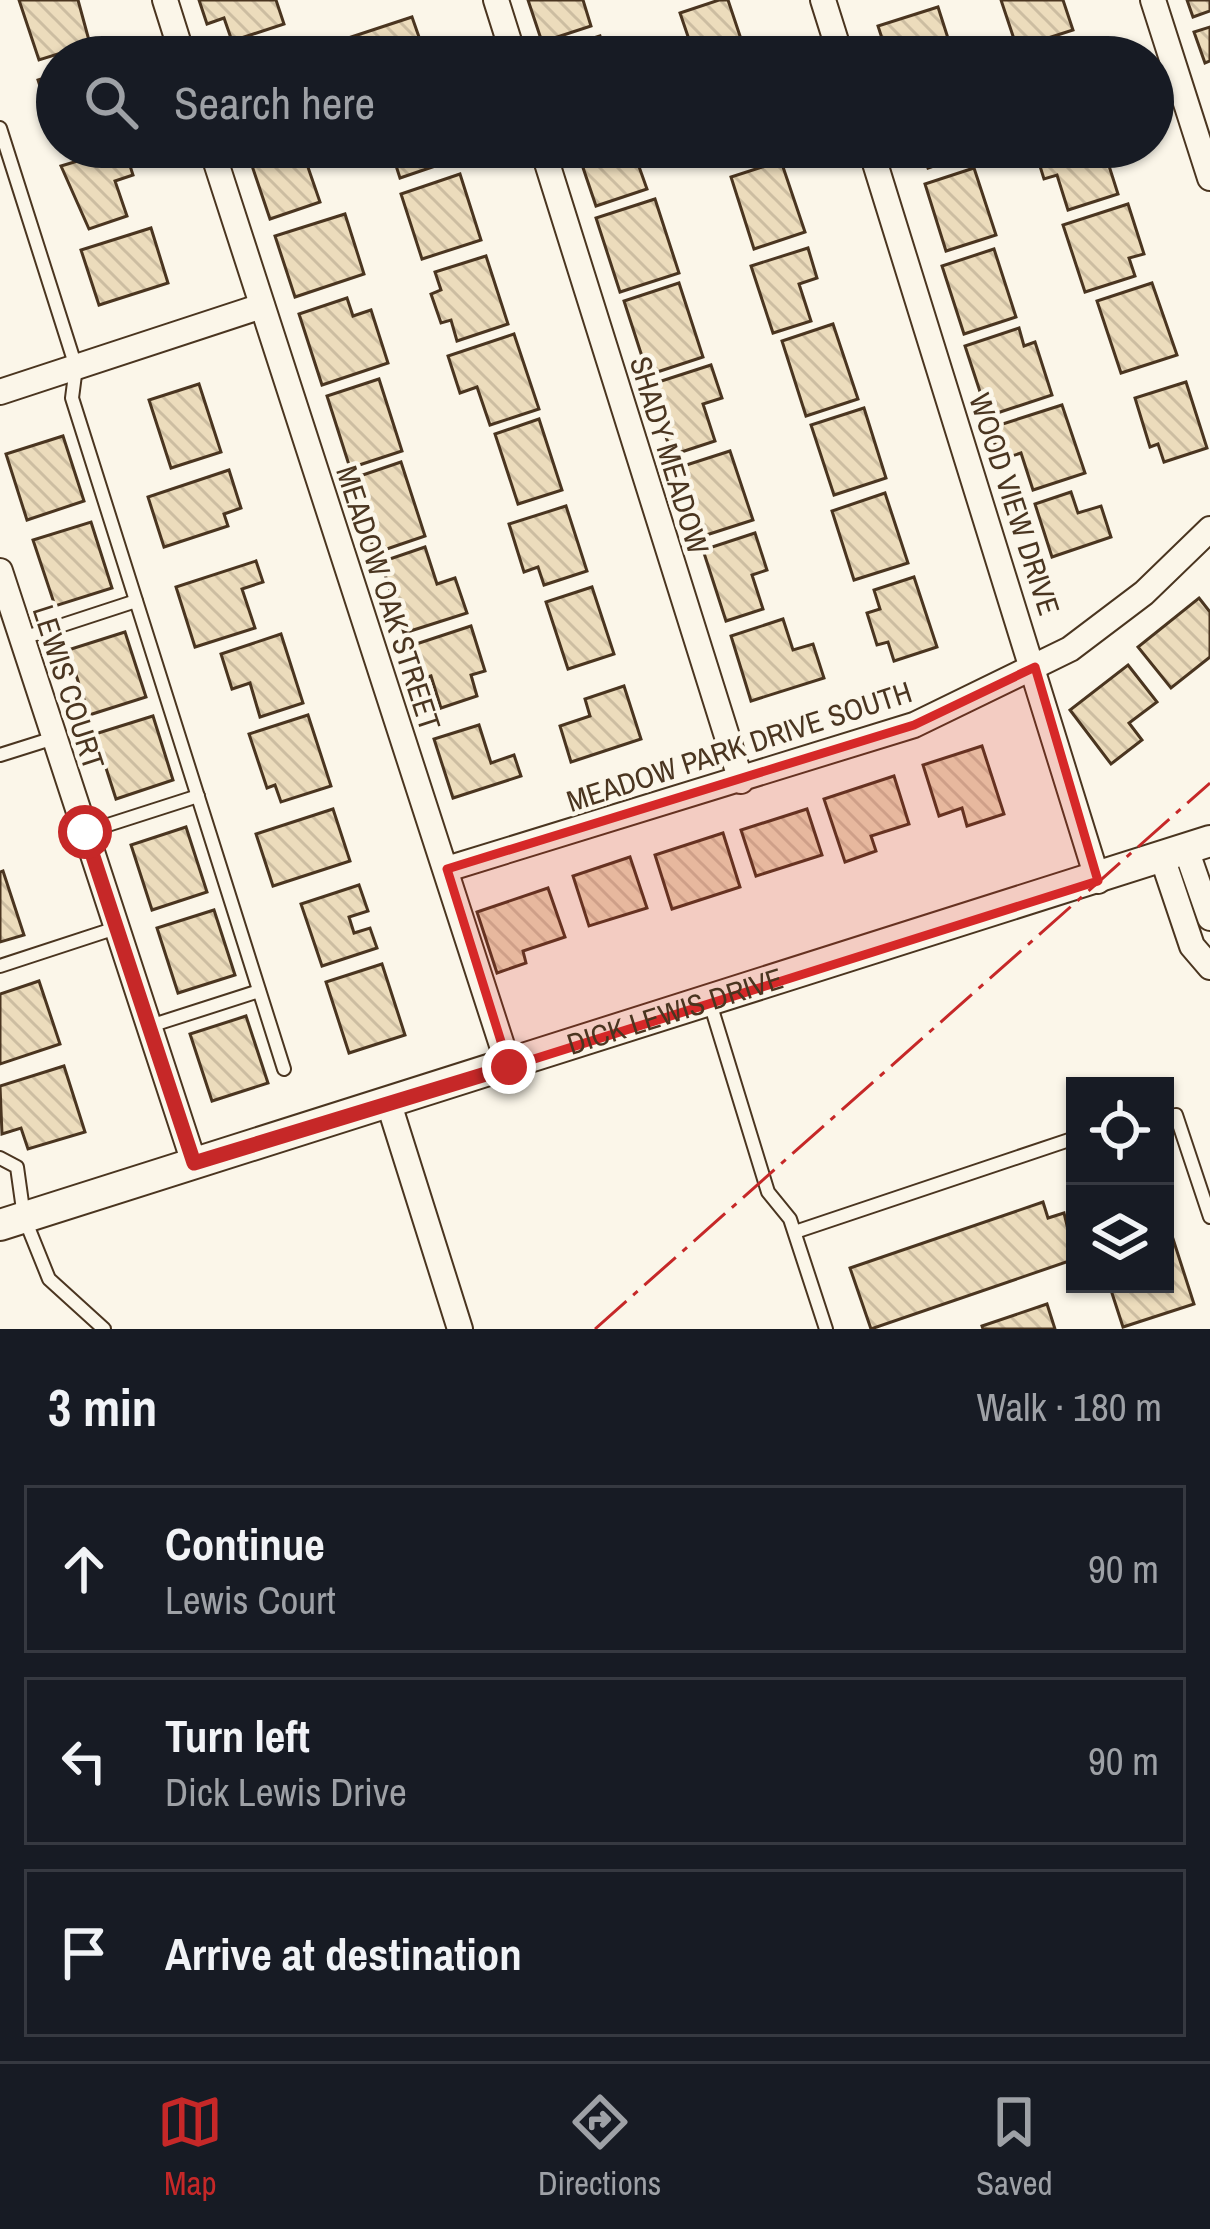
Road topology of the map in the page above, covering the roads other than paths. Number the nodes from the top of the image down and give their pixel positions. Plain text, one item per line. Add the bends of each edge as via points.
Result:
1 (165, 0) edge
2 (496, 0) edge
3 (823, 0) edge
4 (1153, 0) edge
5 (176, 36) edge
6 (507, 36) edge
7 (835, 36) edge
8 (1165, 36) edge
9 (1174, 66) edge
10 (0, 128) edge
11 (219, 168) edge
12 (549, 168) edge
13 (877, 168) edge
14 (1210, 178) edge
15 (262, 306) junction
16 (76, 367) junction
17 (0, 392) edge
18 (1210, 529) edge
19 (0, 571) edge
20 (136, 601) junction
21 (22, 638) junction
22 (1035, 667) junction
23 (54, 738) junction
24 (0, 755) edge
25 (741, 781) junction
26 (198, 796) junction
27 (85, 832) junction
28 (1187, 851) edge
29 (447, 869) junction
30 (1099, 880) junction
31 (1210, 918) edge
32 (116, 928) junction
33 (0, 966) edge
34 (1210, 967) edge
35 (259, 991) junction
36 (710, 1002) junction
37 (148, 1026) junction
38 (509, 1067) junction
39 (284, 1070) dead end
40 (389, 1104) junction
41 (1174, 1115) edge
42 (1066, 1141) edge
43 (0, 1158) edge
44 (194, 1163) junction
45 (1210, 1217) edge
46 (12, 1221) edge
47 (795, 1232) junction
48 (452, 1327) edge
49 (104, 1329) edge
50 (826, 1329) edge

1 - 5 street
2 - 6 street
3 - 7 street
4 - 8 street
9 - 14 street
10 - 16 lane
11 - 15 street, MEADOW OAK STREET
12 - 25 street, SHADY MEADOW
13 - 22 street, WOOD VIEW DRIVE
15 - 16 street
15 - 29 street, MEADOW OAK STREET
16 - 17 street
16 - 20 lane via 72,398
18 - 22 street, MEADOW PARK DRIVE SOUTH via 1144,593
19 - 21 street, LEWIS COURT
20 - 21 lane
20 - 26 lane
21 - 23 street, LEWIS COURT
22 - 25 street, MEADOW PARK DRIVE SOUTH via 914,725
22 - 30 street, WOOD VIEW DRIVE
23 - 24 lane
23 - 27 street, LEWIS COURT
25 - 29 street, MEADOW PARK DRIVE SOUTH
26 - 27 lane
26 - 35 lane
27 - 32 street, LEWIS COURT
28 - 30 street, DICK LEWIS DRIVE
28 - 31 street
28 - 34 street via 1192,946
29 - 38 street, MEADOW OAK STREET
30 - 36 street, DICK LEWIS DRIVE
32 - 33 lane
32 - 37 street, LEWIS COURT
35 - 37 lane
35 - 39 lane
36 - 38 street, DICK LEWIS DRIVE
36 - 47 lane via 768,1192
37 - 44 street, LEWIS COURT
38 - 40 street, DICK LEWIS DRIVE
40 - 44 street, DICK LEWIS DRIVE
40 - 48 street
41 - 45 lane
42 - 47 lane
43 - 46 lane via 17,1167
44 - 46 street, DICK LEWIS DRIVE
46 - 49 lane via 49,1279
47 - 50 lane

